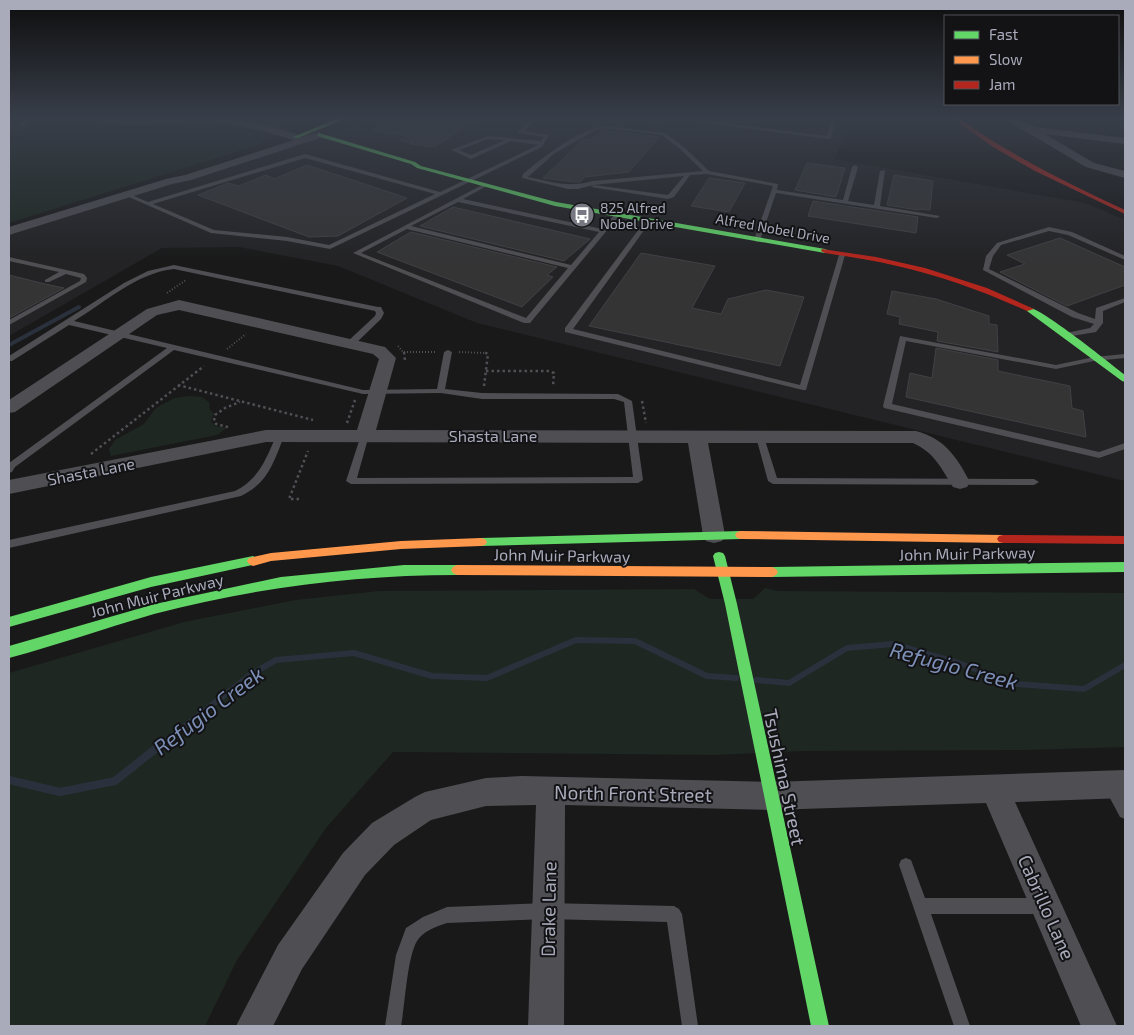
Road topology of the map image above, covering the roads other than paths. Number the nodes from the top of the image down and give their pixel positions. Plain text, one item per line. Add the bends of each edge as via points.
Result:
1 (220, 166) edge
2 (271, 166) edge
3 (342, 166) edge
4 (418, 166) edge
5 (498, 166) edge
6 (536, 166) edge
7 (700, 166) edge
8 (1032, 166) edge
9 (1050, 166) edge
10 (1095, 166) edge
11 (855, 167) dead end
12 (883, 171) dead end
13 (706, 172) junction
14 (688, 174) junction
15 (1125, 175) edge
16 (467, 182) junction
17 (592, 185) junction
18 (484, 186) junction
19 (774, 191) junction
20 (125, 194) junction
21 (441, 194) junction
22 (457, 200) junction
23 (845, 202) junction
24 (148, 204) junction
25 (1125, 204) edge
26 (877, 207) junction
27 (1125, 212) edge
28 (616, 216) junction
29 (937, 216) dead end
30 (647, 222) junction
31 (406, 227) junction
32 (9, 231) edge
33 (603, 231) junction
34 (757, 240) junction
35 (842, 254) junction
36 (1125, 258) edge
37 (9, 260) edge
38 (573, 267) junction
39 (64, 272) junction
40 (47, 281) dead end
41 (1125, 300) edge
42 (68, 322) junction
43 (1100, 322) junction
44 (9, 323) edge
45 (118, 334) junction
46 (1069, 335) junction
47 (355, 339) junction
48 (173, 347) junction
49 (448, 352) dead end
50 (1125, 356) edge
51 (9, 359) edge
52 (1098, 362) junction
53 (1125, 379) edge
54 (1111, 383) dead end
55 (441, 391) junction
56 (377, 393) junction
57 (9, 408) edge
58 (366, 431) junction
59 (632, 436) junction
60 (760, 436) junction
61 (697, 437) junction
62 (277, 443) junction
63 (1125, 446) edge
64 (9, 470) edge
65 (960, 482) junction
66 (1034, 482) dead end
67 (9, 487) edge
68 (714, 535) junction
69 (1125, 540) edge
70 (9, 544) edge
71 (1125, 567) edge
72 (724, 573) junction
73 (9, 622) edge
74 (9, 652) edge
75 (1117, 784) edge
76 (994, 788) junction
77 (551, 791) junction
78 (772, 796) junction
79 (1125, 812) edge
80 (906, 865) dead end
81 (921, 906) junction
82 (1046, 906) junction
83 (547, 911) junction
84 (254, 1026) edge
85 (393, 1026) edge
86 (546, 1026) edge
87 (690, 1026) edge
88 (820, 1026) edge
89 (962, 1026) edge
90 (1099, 1026) edge

1 - 20 street
2 - 24 lane
3 - 21 lane
4 - 16 main road, Alfred Nobel Drive
5 - 16 lane
6 - 17 lane via 525,178 568,187
7 - 13 lane
8 - 27 main road
9 - 25 main road
10 - 15 street
11 - 23 lane
12 - 26 lane
13 - 14 lane
13 - 19 lane via 776,184
14 - 17 lane
14 - 17 lane via 668,197
16 - 18 main road, Alfred Nobel Drive
16 - 21 lane
18 - 22 lane
18 - 28 main road, Alfred Nobel Drive
19 - 23 lane
19 - 34 lane
20 - 24 lane
20 - 32 street
21 - 24 lane via 330,247 213,232
22 - 31 lane
22 - 33 lane
23 - 26 lane
26 - 29 lane
28 - 30 main road, Alfred Nobel Drive
28 - 33 lane
30 - 34 main road, Alfred Nobel Drive
30 - 35 lane via 568,330 803,388
31 - 38 lane
31 - 38 lane via 356,252 527,320
33 - 38 lane
34 - 35 main road, Alfred Nobel Drive
35 - 46 main road, Alfred Nobel Drive via 905,265 980,287 1035,312
36 - 43 lane via 1070,233 1049,229 999,244 986,263 986,270 1075,315
37 - 39 lane
39 - 40 lane
39 - 44 lane via 82,276 83,282
41 - 43 lane via 1099,310
42 - 45 lane
42 - 47 lane via 156,269 174,266 378,310 378,316
42 - 51 lane
43 - 46 lane via 1093,330
45 - 47 street via 152,312 179,305
45 - 48 lane
45 - 57 street
46 - 52 main road, Alfred Nobel Drive
47 - 56 street via 388,358
48 - 56 lane
48 - 64 lane
49 - 55 lane
50 - 52 lane
52 - 53 main road, Alfred Nobel Drive
52 - 54 main road, Alfred Nobel Drive
52 - 63 lane via 1056,367 903,338 887,406 1099,455
55 - 56 lane
55 - 59 lane via 482,396 615,396 628,401
56 - 58 street
58 - 59 street, Shasta Lane
58 - 59 lane via 351,481 638,480
58 - 62 street, Shasta Lane
59 - 61 street, Shasta Lane
60 - 61 street, Shasta Lane
60 - 65 street, Shasta Lane via 916,437 941,450
60 - 65 lane via 773,481
61 - 68 street
62 - 67 street, Shasta Lane via 237,442
62 - 70 lane via 260,481 238,494
65 - 66 lane
68 - 69 main road, John Muir Parkway
68 - 72 main road, Tsushima Street
68 - 73 main road, John Muir Parkway via 401,546 271,558 151,582
71 - 72 main road, John Muir Parkway
72 - 74 main road, John Muir Parkway via 404,570 281,582 155,609
72 - 78 main road, Tsushima Street
75 - 76 street, North Front Street
75 - 79 lane
76 - 78 street, North Front Street
76 - 82 street, Cabrillo Lane
77 - 78 street, North Front Street
77 - 83 street, Drake Lane
77 - 84 street, North Front Street via 486,792 426,807 383,834 354,864 290,957
78 - 88 main road, Tsushima Street
80 - 81 lane
81 - 82 lane
81 - 89 lane
82 - 90 street, Cabrillo Lane
83 - 85 lane via 446,915 428,922 412,934 404,955
83 - 86 street, Drake Lane
83 - 87 lane via 674,914

